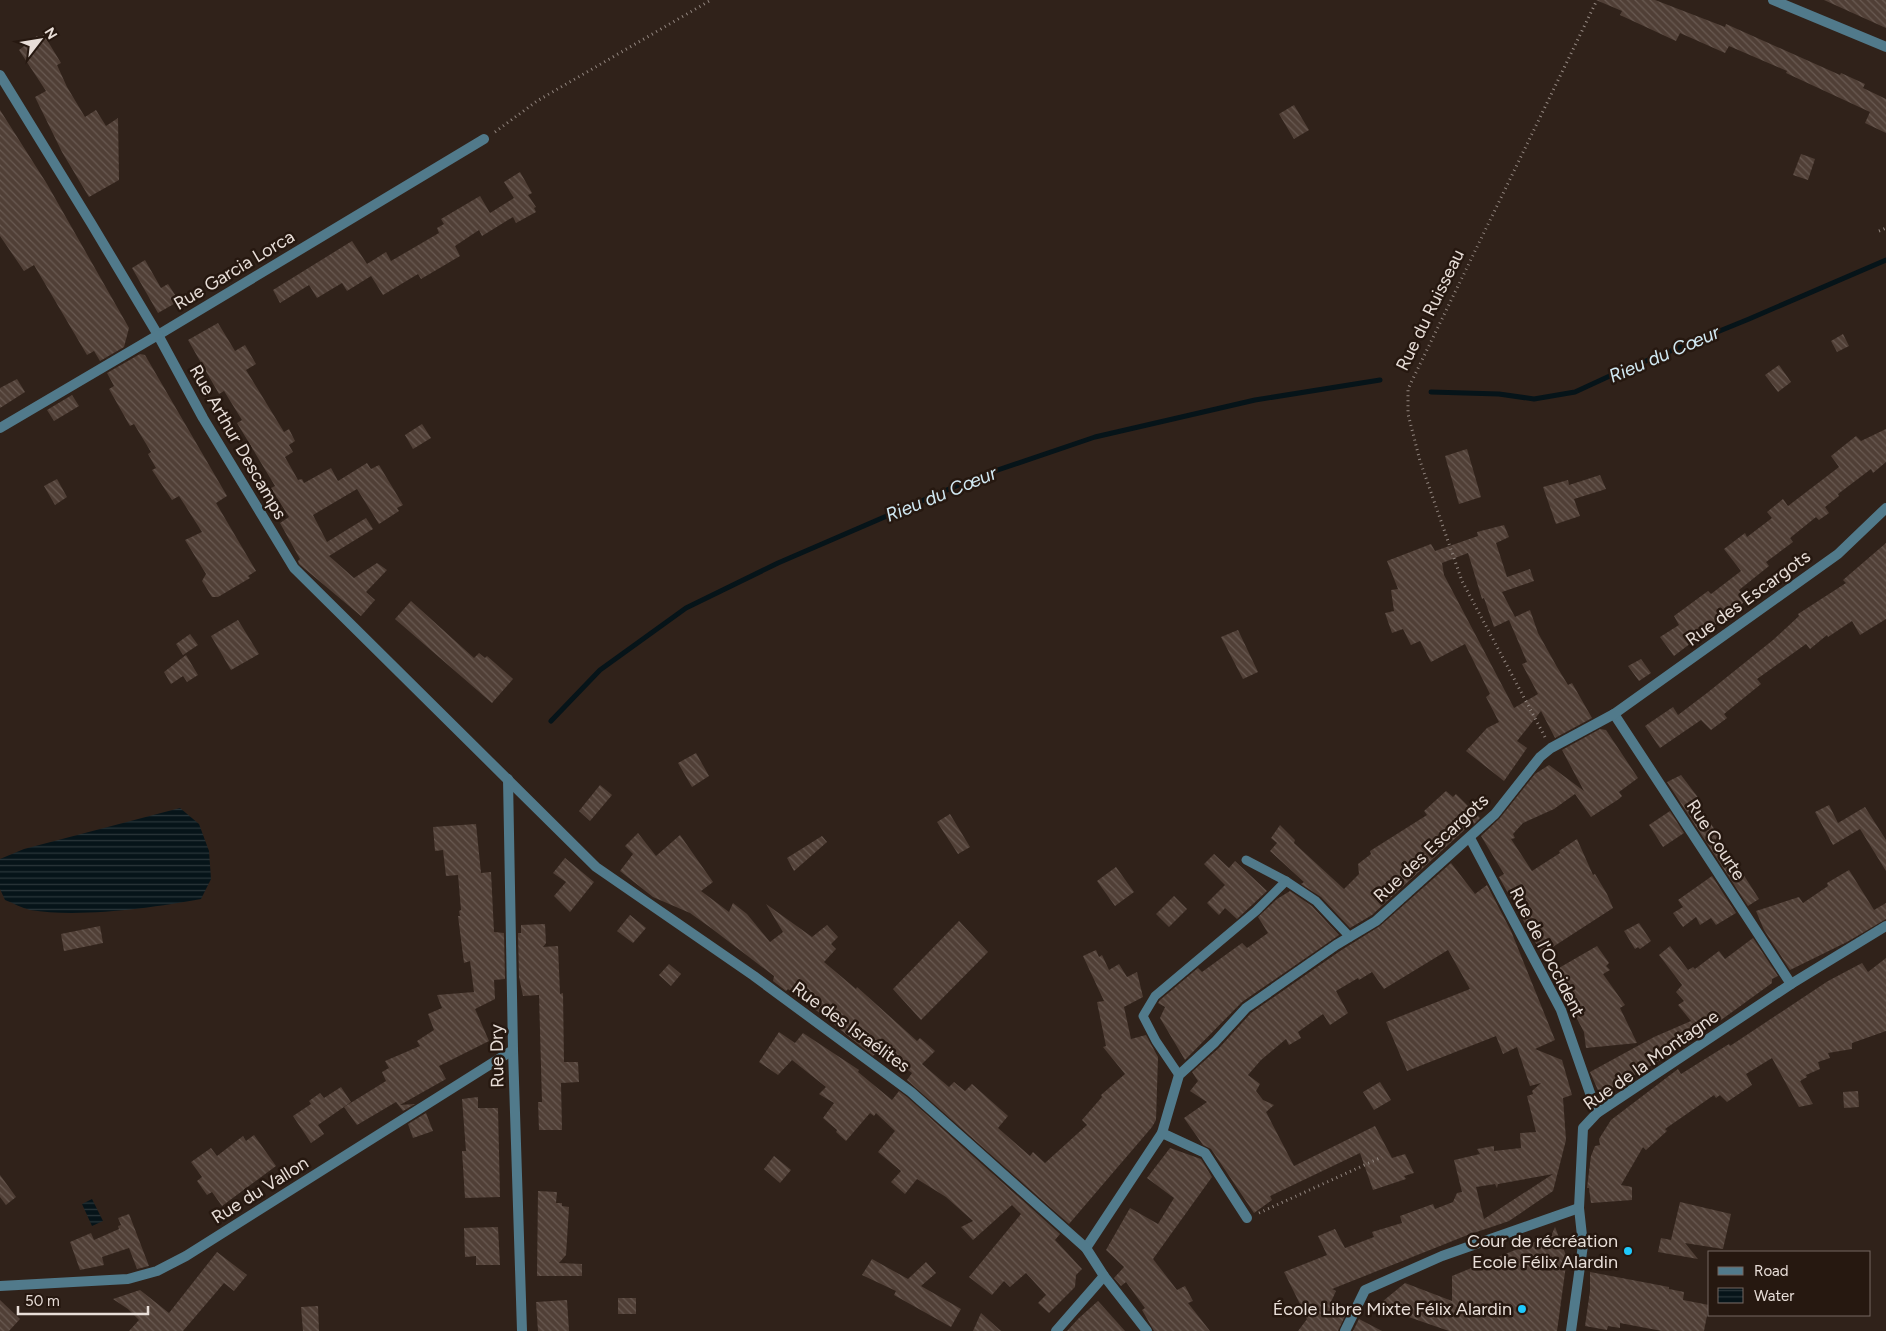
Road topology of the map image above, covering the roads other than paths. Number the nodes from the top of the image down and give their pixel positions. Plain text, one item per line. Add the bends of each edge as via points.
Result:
1 (1773, 0) edge
2 (1886, 47) edge
3 (0, 75) edge
4 (484, 139) road end
5 (158, 335) junction
6 (0, 428) edge
7 (1886, 508) edge
8 (1614, 714) junction
9 (508, 779) junction
10 (1470, 838) junction
11 (1246, 860) dead end
12 (1286, 881) junction
13 (1886, 926) edge
14 (1350, 937) junction
15 (1791, 984) junction
16 (512, 1050) junction
17 (1179, 1075) junction
18 (1597, 1113) junction
19 (1162, 1133) junction
20 (1579, 1208) junction
21 (1247, 1218) road end
22 (1086, 1248) junction
23 (1104, 1276) junction
24 (0, 1286) edge
25 (522, 1331) edge
26 (1056, 1331) edge
27 (1147, 1331) edge
28 (1345, 1331) edge
29 (1570, 1331) edge

1 - 2 street
3 - 5 street, Rue Arthur Descamps
4 - 5 street, Rue Garcia Lorca
5 - 6 street, Rue Garcia Lorca
5 - 9 street, Rue Arthur Descamps via 203,418 294,568
7 - 8 street, Rue des Escargots via 1838,554
8 - 10 street, Rue des Escargots via 1540,757 1495,814
8 - 15 street, Rue Courte
9 - 16 street, Rue Dry
9 - 22 street, Rue des Israélites via 596,867 754,976 911,1092
10 - 14 street, Rue des Escargots via 1376,921
10 - 18 street, Rue de l'Occident via 1561,1010
11 - 12 lane
12 - 14 lane via 1316,901
12 - 17 lane via 1256,911 1155,996 1143,1016
13 - 15 street, Rue de la Montagne
14 - 17 street, Rue des Escargots via 1246,1008 1216,1042
15 - 18 street, Rue de la Montagne
16 - 24 street, Rue du Vallon via 186,1256 157,1271 128,1279
16 - 25 street, Rue Dry
17 - 19 street
18 - 20 street, Rue de la Montagne via 1583,1128
19 - 21 street via 1205,1153
19 - 22 street
20 - 28 street via 1442,1256 1365,1290
20 - 29 street, Rue de la Montagne via 1583,1245
22 - 23 street, Rue des Israélites
23 - 26 street
23 - 27 street, Rue des Israélites

